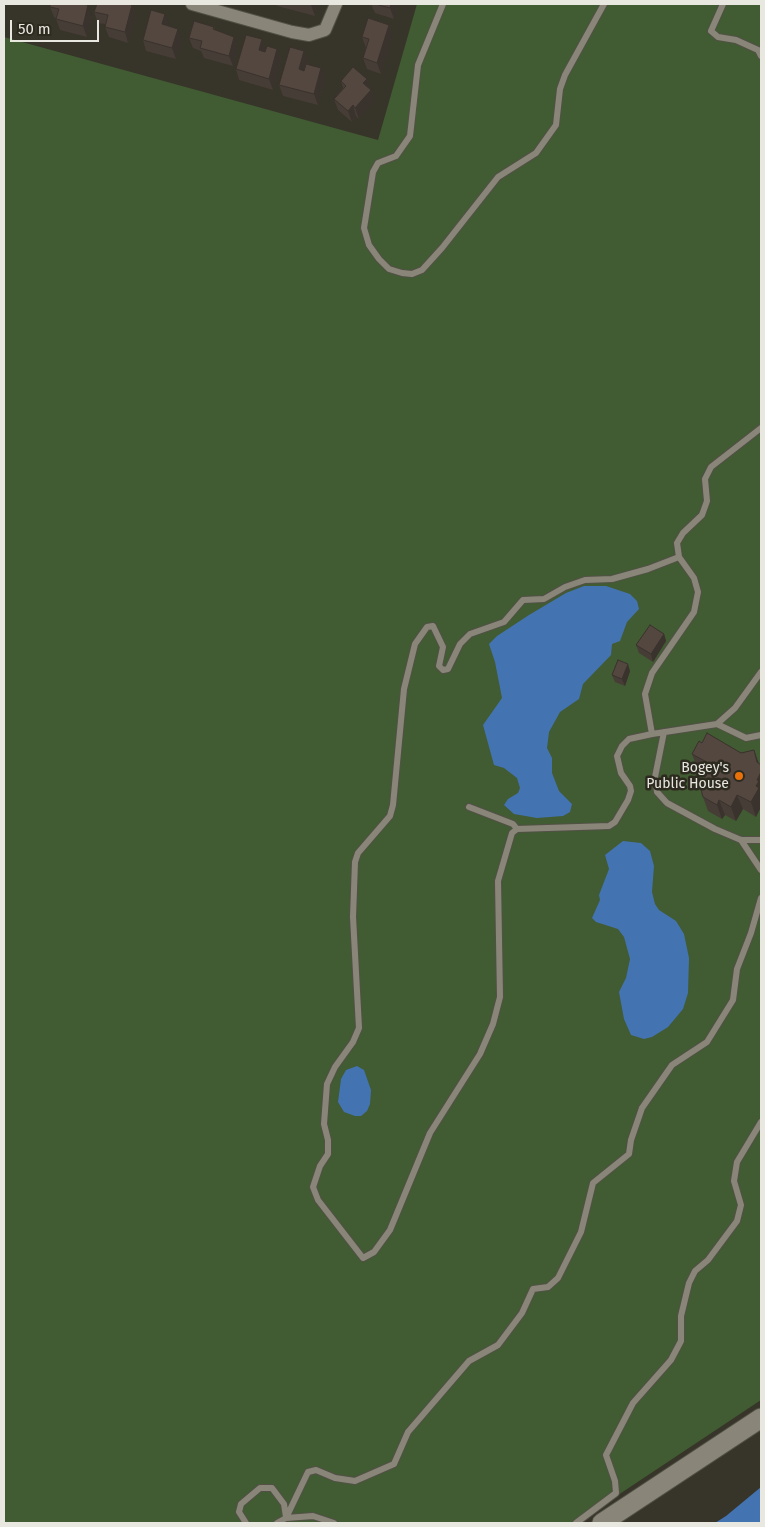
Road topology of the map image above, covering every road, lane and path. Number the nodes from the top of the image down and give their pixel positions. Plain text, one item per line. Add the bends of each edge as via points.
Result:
1 (192, 4) edge
2 (336, 4) edge
3 (442, 4) edge
4 (604, 4) edge
5 (723, 4) edge
6 (761, 56) edge
7 (761, 428) edge
8 (678, 557) junction
9 (761, 672) edge
10 (717, 724) junction
11 (664, 732) junction
12 (652, 734) junction
13 (761, 735) edge
14 (469, 807) dead end
15 (517, 829) junction
16 (741, 840) junction
17 (761, 840) edge
18 (761, 870) edge
19 (761, 898) edge
20 (761, 1122) edge
21 (761, 1418) edge
22 (286, 1518) junction
23 (246, 1523) edge
24 (277, 1523) edge
25 (334, 1523) edge
26 (576, 1523) edge
27 (602, 1523) edge

1 - 2 street via 297,34 325,30
3 - 4 lane via 418,65 410,136 396,156 378,163 373,172 364,228 378,259 389,269 402,273 422,270 498,178 536,153 556,125 564,75
5 - 6 lane via 711,31 758,50
7 - 8 lane via 711,467 705,479 707,501 702,515 677,543
8 - 12 lane via 694,578 698,592 694,612 652,673 645,694
8 - 15 lane via 648,570 612,579 585,580 544,599 524,600 504,622 470,634 460,644 448,668 443,670 439,666 443,647 433,626 427,627 415,644 404,690 390,816 358,853 355,862 359,1028 327,1084 324,1124 328,1154 313,1187 318,1200 363,1258 374,1252 390,1230 430,1133 480,1054 493,1024 500,997 498,881 508,840
9 - 10 lane via 735,708
10 - 11 lane
10 - 13 lane via 746,738
11 - 12 lane
11 - 16 lane via 655,778 657,792 667,803
12 - 15 lane via 630,739 619,750 617,756 621,773 631,791 615,822 609,826
14 - 15 lane via 513,824
16 - 17 lane
16 - 18 lane
19 - 22 lane via 737,969 734,1000 707,1042 672,1065 642,1108 629,1154 593,1183 581,1232 558,1278 548,1287 533,1289 522,1313 498,1344 468,1362 408,1432 394,1464 355,1481 335,1478 316,1470 308,1472
20 - 26 lane via 737,1162 734,1181 741,1205 737,1221 708,1260 695,1271 681,1316 681,1341 670,1360 633,1403 606,1455 616,1493
21 - 27 street
22 - 23 lane via 284,1504 272,1488 260,1488 241,1504 239,1512
22 - 24 lane
22 - 25 lane via 313,1516

